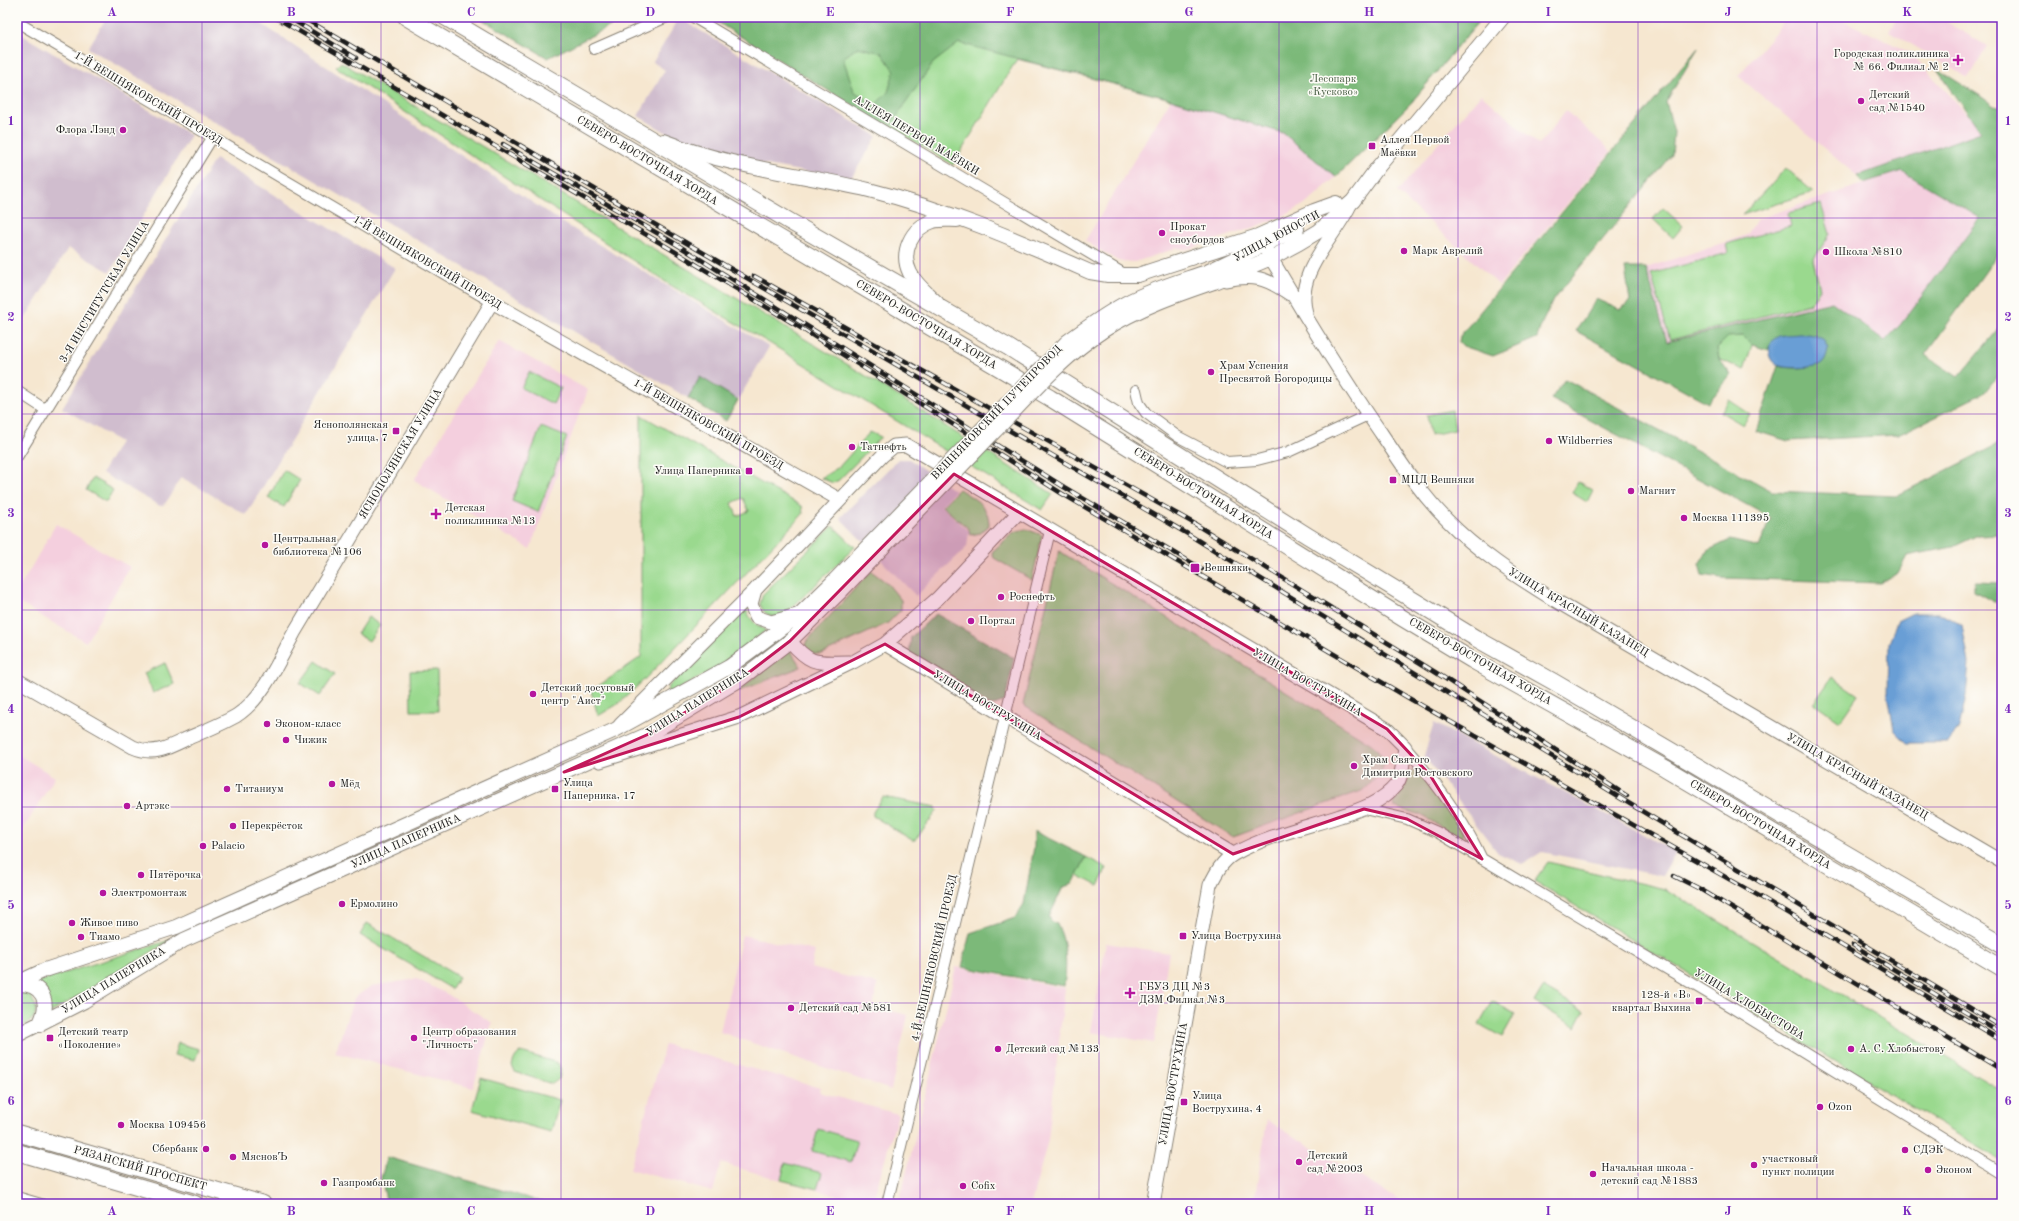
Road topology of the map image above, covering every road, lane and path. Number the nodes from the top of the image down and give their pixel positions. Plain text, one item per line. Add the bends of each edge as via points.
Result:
1 (406, 17) edge
2 (445, 17) edge
3 (667, 17) edge
4 (693, 17) edge
5 (1503, 17) edge
6 (17, 22) edge
7 (594, 49) dead end
8 (634, 129) junction
9 (212, 138) junction
10 (1378, 167) junction
11 (1351, 203) junction
12 (968, 221) junction
13 (1261, 241) junction
14 (1271, 258) junction
15 (1127, 276) junction
16 (1212, 277) junction
17 (1292, 295) junction
18 (492, 302) junction
19 (944, 310) junction
20 (1309, 323) junction
21 (1136, 390) dead end
22 (17, 391) edge
23 (46, 410) junction
24 (1368, 415) junction
25 (17, 457) edge
26 (840, 500) junction
27 (1019, 512) junction
28 (1050, 531) junction
29 (837, 586) junction
30 (755, 590) junction
31 (799, 615) junction
32 (790, 641) junction
33 (885, 644) junction
34 (853, 662) junction
35 (17, 680) edge
36 (1005, 716) junction
37 (615, 730) junction
38 (1405, 747) junction
39 (564, 772) junction
40 (1364, 808) junction
41 (1233, 854) junction
42 (1482, 858) junction
43 (2002, 862) edge
44 (2002, 945) edge
45 (2002, 968) edge
46 (17, 983) edge
47 (39, 1025) junction
48 (17, 1035) edge
49 (17, 1133) edge
50 (17, 1152) edge
51 (2002, 1174) edge
52 (17, 1197) edge
53 (41, 1204) edge
54 (195, 1204) edge
55 (263, 1204) edge
56 (888, 1204) edge
57 (1153, 1204) edge

1 - 45 main road, СЕВЕРО-ВОСТОЧНАЯ ХОРДА via 1050,398 1472,660 1665,768
2 - 8 main road, СЕВЕРО-ВОСТОЧНАЯ ХОРДА
3 - 7 street
4 - 15 street, АЛЛЕЯ ПЕРВОЙ МАЁВКИ
5 - 10 main road, УЛИЦА ЮНОСТИ
6 - 9 street, 1-Й ВЕШНЯКОВСКИЙ ПРОЕЗД
8 - 12 main road via 706,156 752,168 868,190
8 - 19 main road, СЕВЕРО-ВОСТОЧНАЯ ХОРДА
9 - 18 street, 1-Й ВЕШНЯКОВСКИЙ ПРОЕЗД
9 - 23 street, 3-Я ИНСТИТУТСКАЯ УЛИЦА
10 - 11 main road, УЛИЦА ЮНОСТИ
10 - 13 main road, УЛИЦА ЮНОСТИ via 1336,203 1314,211
11 - 14 main road, УЛИЦА ЮНОСТИ via 1319,231
11 - 20 street via 1344,219 1312,266 1305,282 1304,295
12 - 15 main road via 1090,272
12 - 19 main road via 940,220 926,224 915,233 908,246 906,260 911,274
13 - 14 street, УЛИЦА КРАСНЫЙ КАЗАНЕЦ
13 - 15 main road
13 - 16 main road, УЛИЦА ЮНОСТИ
14 - 16 main road, УЛИЦА ЮНОСТИ
14 - 17 street, УЛИЦА КРАСНЫЙ КАЗАНЕЦ
16 - 17 street via 1256,277 1274,283
16 - 29 main road, ВЕШНЯКОВСКИЙ ПУТЕПРОВОД, bridge via 1165,286 1126,303 1066,342
17 - 20 street, УЛИЦА КРАСНЫЙ КАЗАНЕЦ
18 - 26 street, 1-Й ВЕШНЯКОВСКИЙ ПРОЕЗД
18 - 35 street, ЯСНОПОЛЯНСКАЯ УЛИЦА via 294,633 268,681 237,715 152,752 137,749
19 - 44 main road, СЕВЕРО-ВОСТОЧНАЯ ХОРДА via 1045,369 1201,470 1403,595
20 - 24 street, УЛИЦА КРАСНЫЙ КАЗАНЕЦ
21 - 24 street via 1139,403 1146,413 1177,436 1227,462 1257,460 1288,452
22 - 23 street
23 - 25 street, 3-Я ИНСТИТУТСКАЯ УЛИЦА
24 - 43 street, УЛИЦА КРАСНЫЙ КАЗАНЕЦ via 1429,501 1463,535 1504,568
26 - 27 street, УЛИЦА ВОСТРУХИНА via 894,446 906,445
26 - 30 street, УЛИЦА ВОСТРУХИНА
27 - 28 street, УЛИЦА ВОСТРУХИНА
27 - 33 street via 938,598
28 - 36 street, 4-Й ВЕШНЯКОВСКИЙ ПРОЕЗД
28 - 38 street, УЛИЦА ВОСТРУХИНА via 1387,729
29 - 31 main road, УЛИЦА ПАПЕРНИКА
29 - 32 main road, УЛИЦА ПАПЕРНИКА
30 - 31 street via 751,604 756,617 771,622
30 - 37 street, УЛИЦА ВОСТРУХИНА
31 - 37 main road, УЛИЦА ПАПЕРНИКА via 730,667
32 - 34 street via 801,654 814,662
32 - 39 main road, УЛИЦА ПАПЕРНИКА via 739,680 651,733
33 - 34 street
33 - 36 street, УЛИЦА ВОСТРУХИНА
34 - 39 street via 739,717
36 - 41 street, УЛИЦА ВОСТРУХИНА
36 - 56 street, 4-Й ВЕШНЯКОВСКИЙ ПРОЕЗД
37 - 46 main road, УЛИЦА ПАПЕРНИКА via 176,928 45,970
38 - 40 street, УЛИЦА ВОСТРУХИНА via 1402,770 1396,785
38 - 42 street via 1430,775 1476,844
39 - 47 main road, УЛИЦА ПАПЕРНИКА via 184,940 84,1001
40 - 41 street, УЛИЦА ВОСТРУХИНА
40 - 42 street, УЛИЦА ХЛОБЫСТОВА via 1407,818
41 - 57 street, УЛИЦА ВОСТРУХИНА via 1218,869 1210,884
42 - 51 street, УЛИЦА ХЛОБЫСТОВА
46 - 47 main road via 37,988 43,996 45,1005
47 - 48 main road, УЛИЦА ПАПЕРНИКА
49 - 55 main road, РЯЗАНСКИЙ ПРОСПЕКТ
50 - 54 main road, РЯЗАНСКИЙ ПРОСПЕКТ
52 - 53 street

